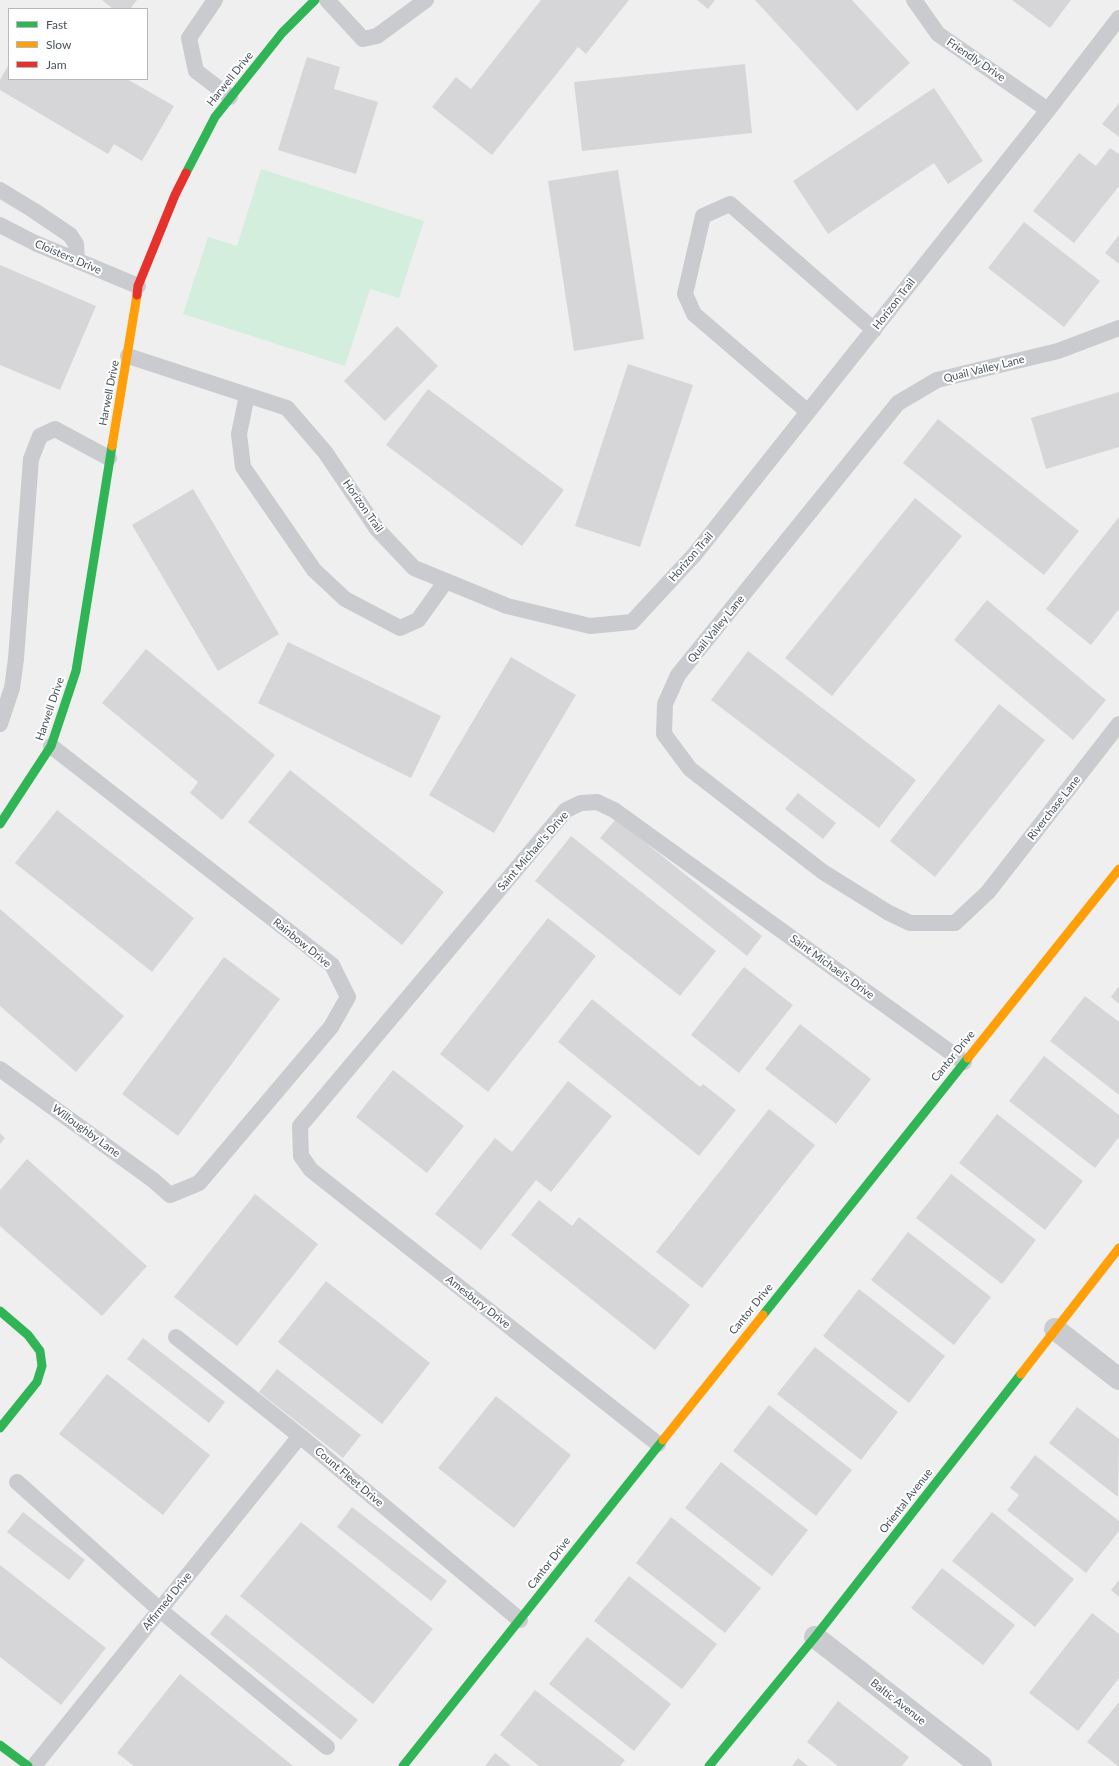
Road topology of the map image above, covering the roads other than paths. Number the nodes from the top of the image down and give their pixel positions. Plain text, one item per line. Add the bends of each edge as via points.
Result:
1 (215, 0) edge
2 (315, 0) edge
3 (327, 0) edge
4 (426, 0) edge
5 (914, 0) edge
6 (1119, 18) edge
7 (230, 97) junction
8 (1048, 110) junction
9 (0, 190) edge
10 (0, 225) edge
11 (77, 261) junction
12 (138, 286) junction
13 (1119, 328) edge
14 (874, 330) junction
15 (128, 356) junction
16 (247, 395) junction
17 (808, 412) junction
18 (109, 458) junction
19 (446, 581) junction
20 (0, 724) edge
21 (1119, 724) edge
22 (51, 746) junction
23 (0, 824) edge
24 (1119, 868) edge
25 (988, 892) joint
26 (964, 1062) junction
27 (0, 1069) edge
28 (301, 1156) joint
29 (170, 1195) joint
30 (1119, 1248) edge
31 (0, 1311) edge
32 (1055, 1329) junction
33 (176, 1337) dead end
34 (1119, 1379) edge
35 (0, 1428) edge
36 (300, 1436) junction
37 (658, 1444) junction
38 (17, 1482) dead end
39 (160, 1610) junction
40 (520, 1620) junction
41 (815, 1637) junction
42 (0, 1745) edge
43 (327, 1747) dead end
44 (28, 1766) edge
45 (34, 1766) edge
46 (403, 1766) edge
47 (709, 1766) edge
48 (981, 1766) edge

1 - 7 lane via 189,38 196,71
2 - 7 street, Harwell Drive via 282,33
3 - 4 lane via 363,38 377,36
5 - 8 lane, Friendly Drive via 938,34
6 - 8 lane, Horizon Trail
7 - 12 street, Harwell Drive via 215,117 175,195
8 - 14 lane, Horizon Trail
9 - 11 lane via 70,235 76,244
10 - 11 lane, Cloisters Drive
11 - 12 lane, Cloisters Drive
12 - 15 street, Harwell Drive
13 - 25 lane, Quail Valley Lane via 1058,351 937,380 898,403 678,675 665,704 664,734 690,770 823,872 889,913 910,923 955,923
14 - 17 lane, Horizon Trail
14 - 17 lane via 730,204 703,216 685,294 694,314
15 - 16 lane, Horizon Trail
15 - 18 street, Harwell Drive
16 - 19 lane, Horizon Trail via 287,408 326,452 377,529 414,568
16 - 19 lane via 239,434 243,466 314,570 345,599 400,628 418,620
17 - 19 lane, Horizon Trail via 695,554 632,622 590,626 507,606
18 - 20 lane via 55,429 40,436 31,459 12,688
18 - 22 street, Harwell Drive via 76,671
21 - 25 lane, Riverchase Lane
22 - 23 street, Harwell Drive
22 - 29 lane, Rainbow Drive via 332,965 348,996 332,1027 199,1183
24 - 26 street, Cantor Drive
26 - 28 lane, Saint Michael's Drive via 614,810 597,802 581,803 566,810 300,1126
26 - 37 street, Cantor Drive
27 - 29 lane, Willoughby Lane
28 - 37 lane, Amesbury Drive via 311,1170
30 - 32 street, Oriental Avenue
31 - 35 street via 28,1335 40,1351 42,1366 37,1382
32 - 34 street
32 - 41 street, Oriental Avenue
33 - 36 lane, Count Fleet Drive
36 - 39 lane, Affirmed Drive
36 - 40 lane, Count Fleet Drive
37 - 40 street, Cantor Drive
38 - 39 lane
39 - 43 lane
39 - 45 lane, Affirmed Drive
40 - 46 street, Cantor Drive
41 - 47 street, Oriental Avenue
41 - 48 street, Baltic Avenue
42 - 44 street

